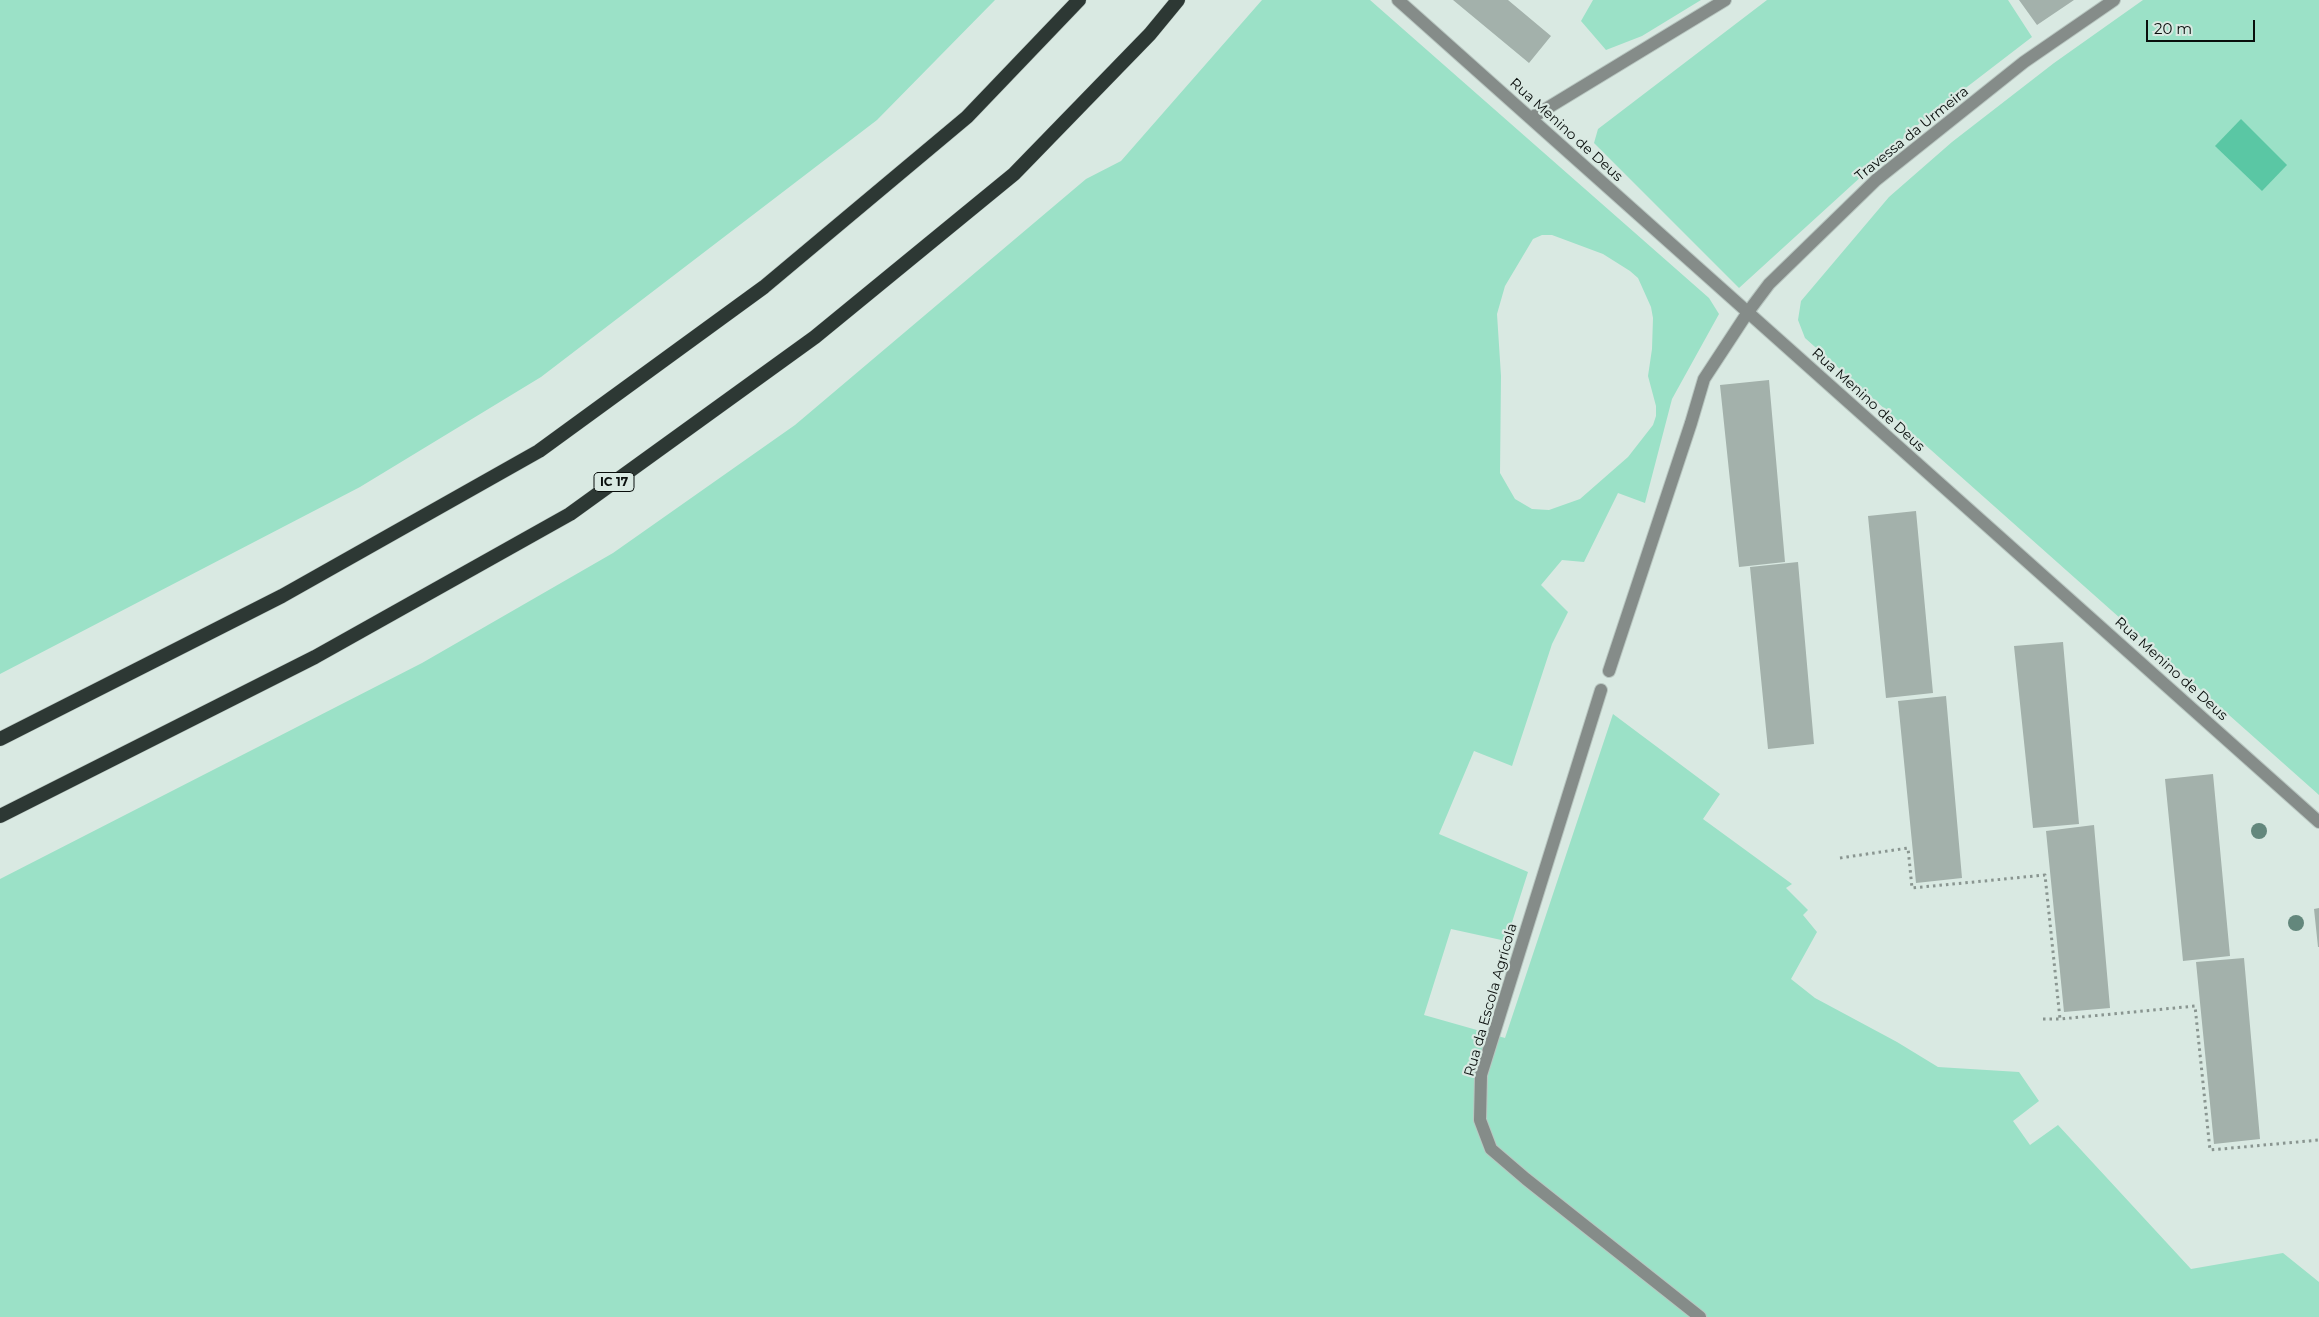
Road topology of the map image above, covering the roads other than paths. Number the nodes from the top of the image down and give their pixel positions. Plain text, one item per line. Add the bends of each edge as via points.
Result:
1 (1079, 0) edge
2 (1178, 0) edge
3 (1398, 0) edge
4 (1725, 0) edge
5 (2114, 0) edge
6 (1531, 118) junction
7 (1748, 312) junction
8 (1609, 671) dead end
9 (1601, 690) dead end
10 (0, 739) edge
11 (0, 816) edge
12 (2319, 822) edge
13 (1700, 1317) edge

1 - 10 highway via 967,117 764,287 539,451 282,596
2 - 11 highway, IC 17 via 1150,34 1014,174 814,337 570,514 315,657
3 - 6 street, Rua Menino de Deus
4 - 6 street
5 - 7 street, Travessa da Urmeira via 2024,62 1876,180 1770,284
6 - 7 street, Rua Menino de Deus
7 - 8 street, Travessa da Urmeira via 1704,379
7 - 12 street, Rua Menino de Deus
9 - 13 street, Rua da Escola Agrícola via 1481,1076 1480,1120 1491,1148 1498,1155

